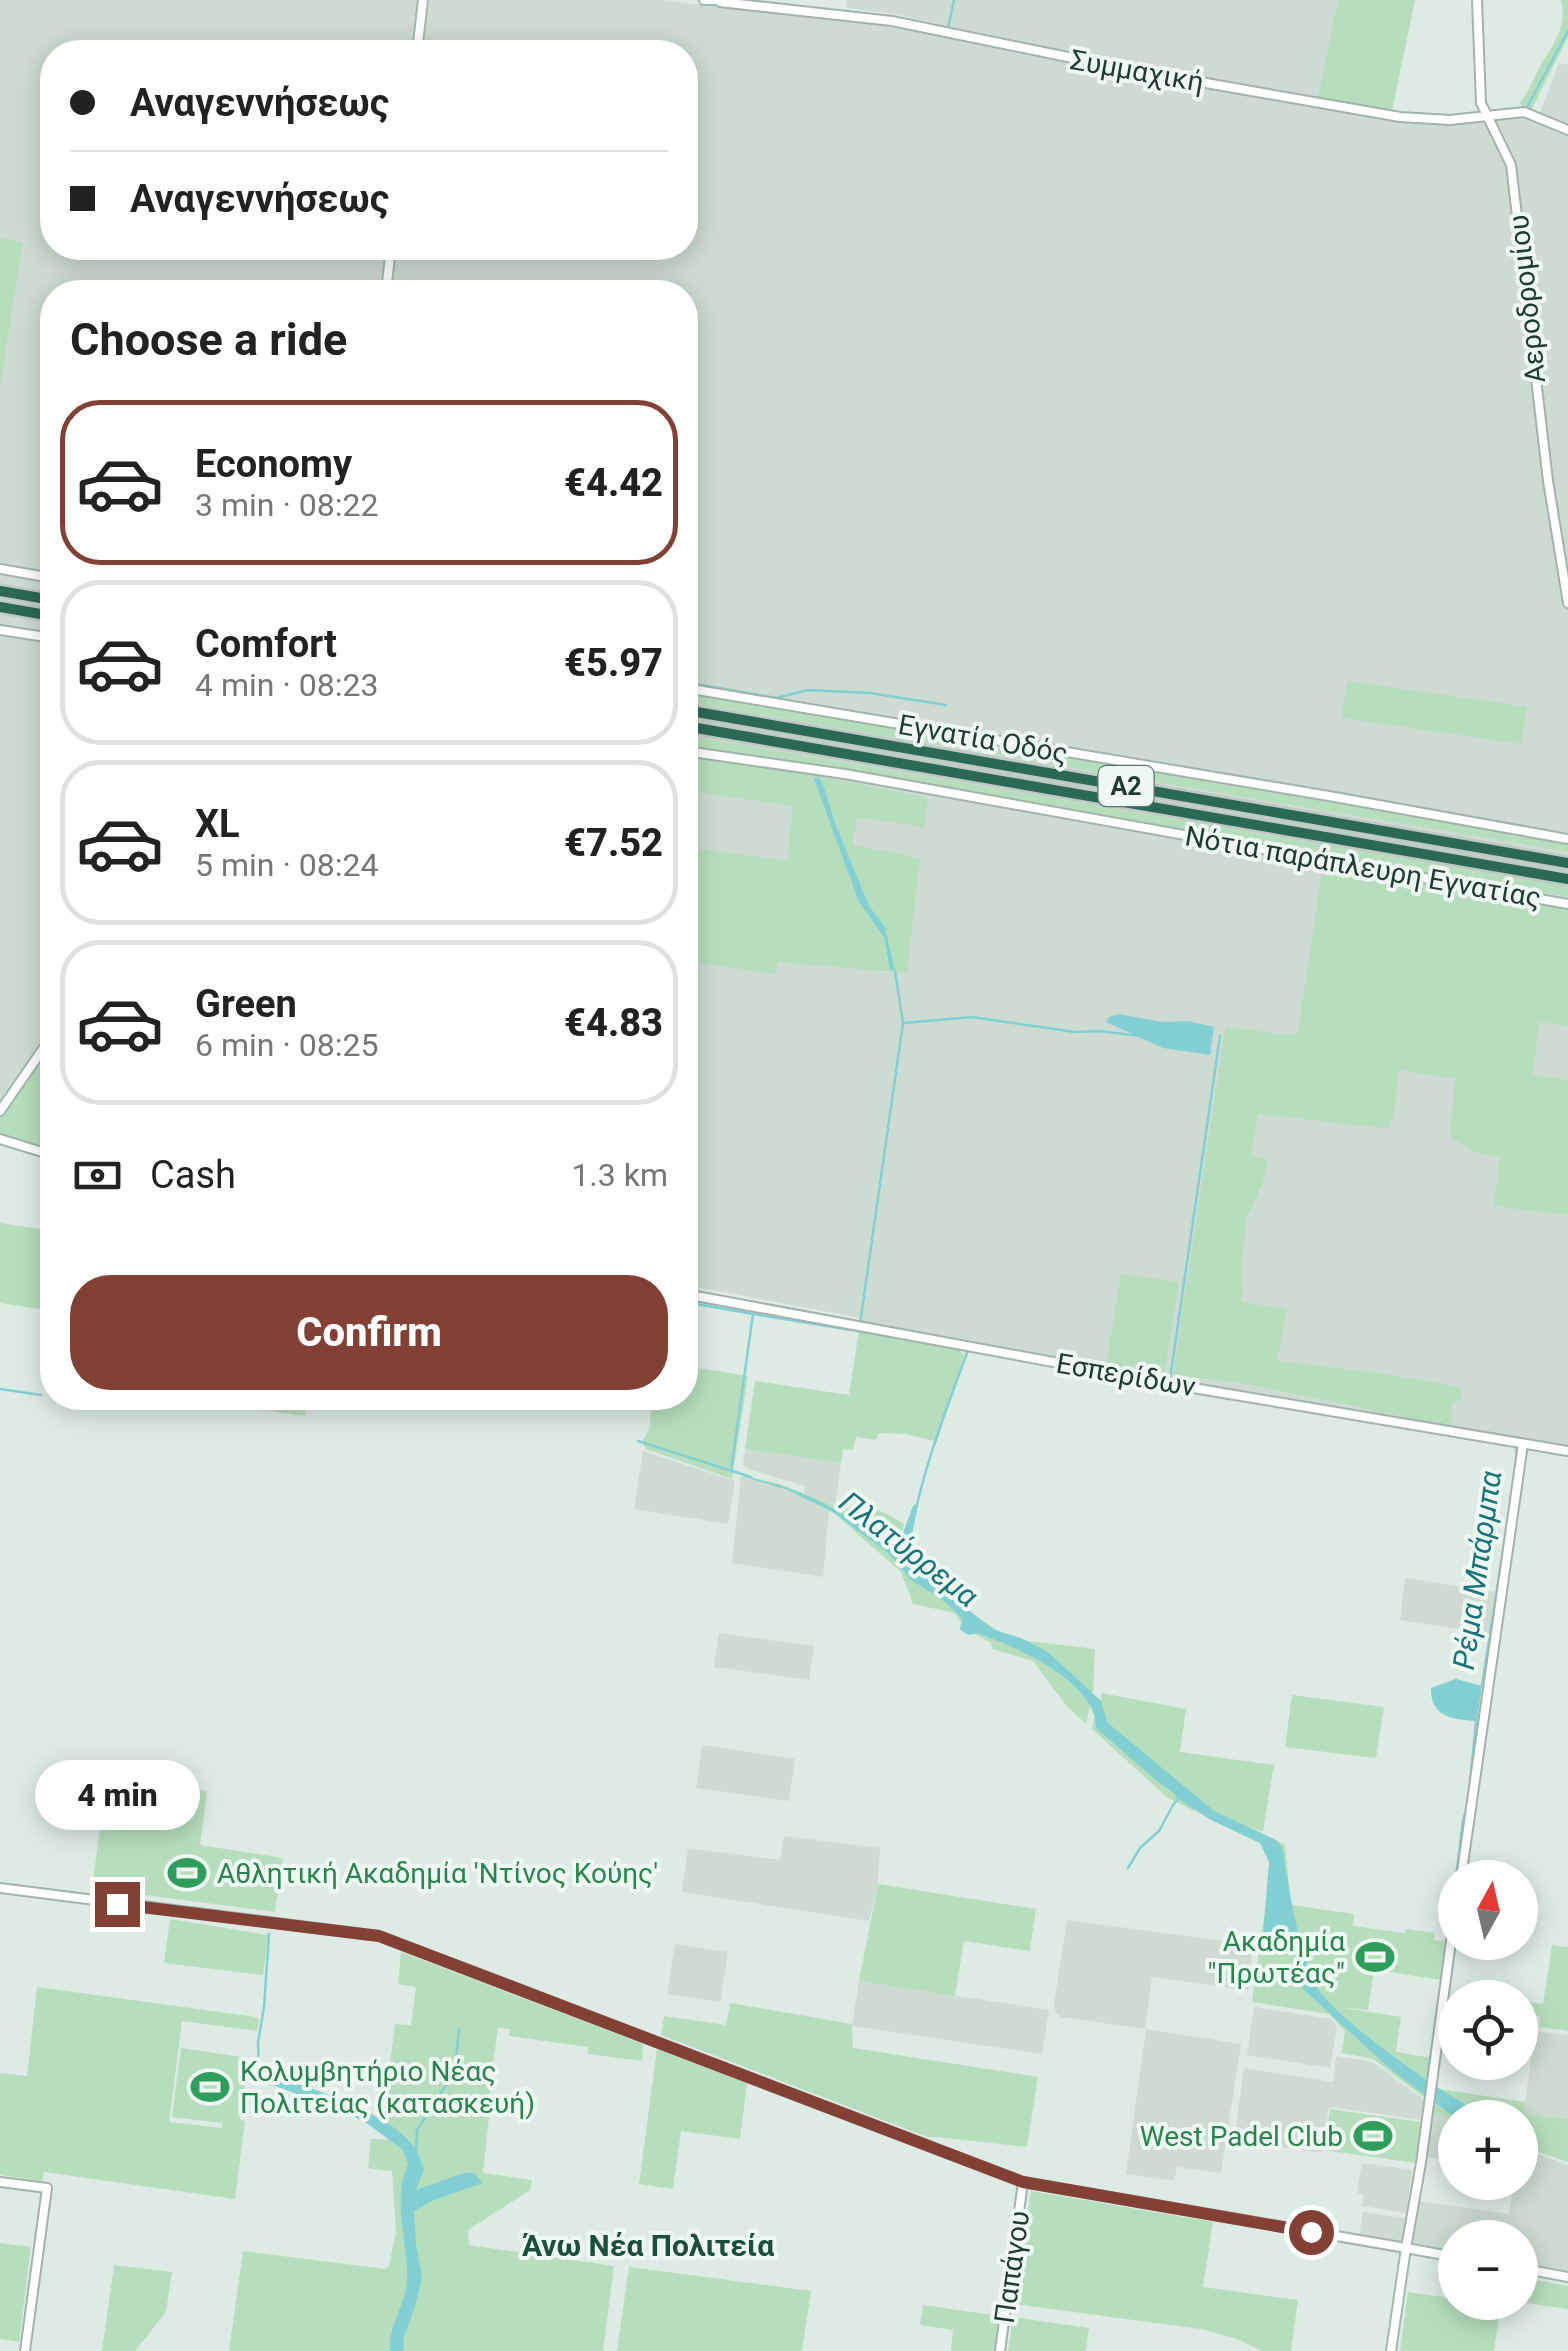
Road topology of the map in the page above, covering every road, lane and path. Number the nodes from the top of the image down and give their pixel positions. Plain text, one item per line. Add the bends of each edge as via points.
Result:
1 (423, 0) edge
2 (704, 0) edge
3 (1477, 0) edge
4 (720, 1) edge
5 (418, 40) edge
6 (1487, 117) junction
7 (1568, 130) edge
8 (0, 569) edge
9 (40, 576) edge
10 (0, 591) edge
11 (40, 598) edge
12 (1568, 603) edge
13 (0, 607) edge
14 (40, 614) edge
15 (0, 630) edge
16 (40, 636) edge
17 (698, 690) edge
18 (698, 712) edge
19 (698, 728) edge
20 (698, 753) edge
21 (1568, 838) edge
22 (1568, 863) edge
23 (1568, 879) edge
24 (1568, 904) edge
25 (40, 1053) edge
26 (0, 1110) edge
27 (0, 1140) edge
28 (40, 1152) edge
29 (698, 1296) edge
30 (1523, 1444) junction
31 (1568, 1451) edge
32 (1464, 1860) edge
33 (0, 1888) edge
34 (1449, 1960) edge
35 (0, 2182) edge
36 (1023, 2182) junction
37 (1406, 2248) junction
38 (1438, 2254) edge
39 (1538, 2271) edge
40 (1568, 2277) edge
41 (25, 2351) edge
42 (1000, 2351) edge
43 (1391, 2351) edge

1 - 5 street
2 - 4 street, Συμμαχική
3 - 6 street, Αεροδρομίου
4 - 6 street, Συμμαχική via 892,21 1400,117
6 - 7 street, Συμμαχική via 1524,112
6 - 12 street, Αεροδρομίου via 1511,165
8 - 9 street
10 - 11 highway
13 - 14 highway
15 - 16 street
17 - 21 street
18 - 22 highway, Εγνατία Οδός / Α2
19 - 23 highway, Εγνατία Οδός / Α2
20 - 24 street, Νότια παράπλευρη Εγνατίας
25 - 26 street
27 - 28 street
29 - 30 street, Εσπερίδων
30 - 31 street, Εσπερίδων
30 - 32 street
33 - 36 street via 379,1936
34 - 37 street
35 - 41 street via 48,2188
36 - 37 street
36 - 42 street, Παπάγου
37 - 38 street
37 - 43 street
39 - 40 street

